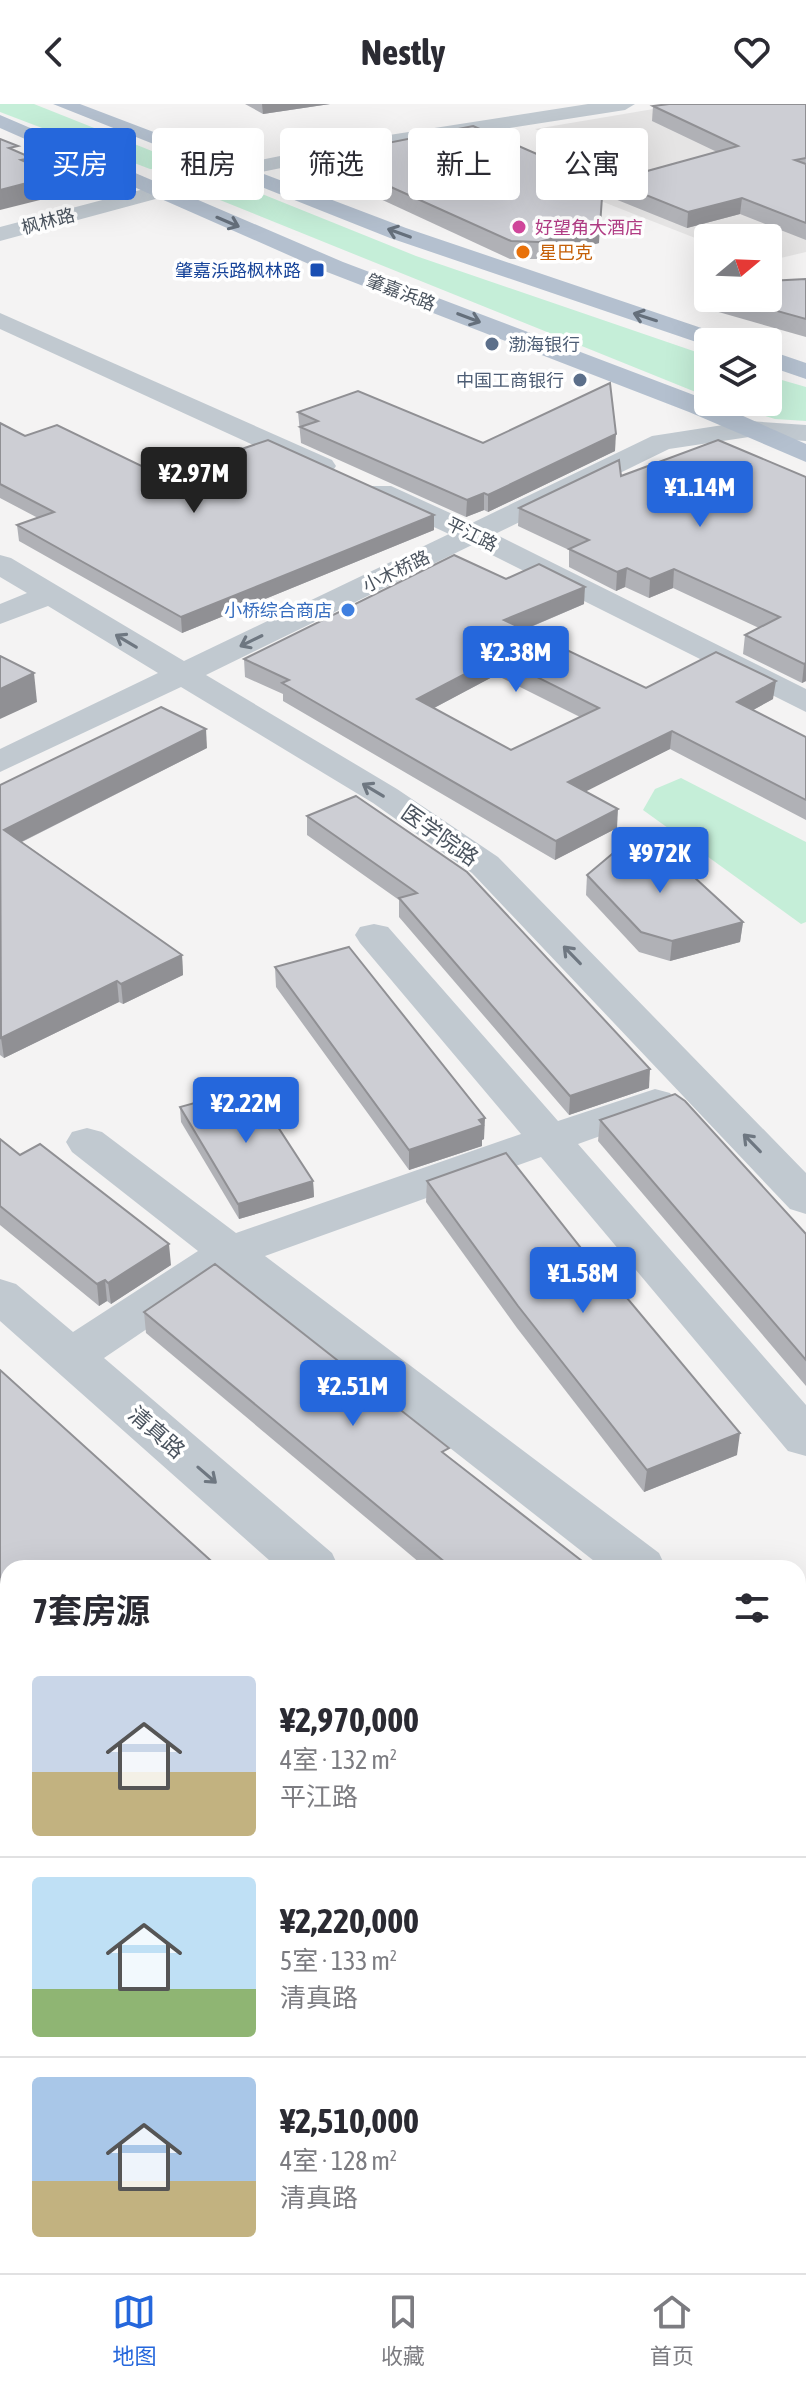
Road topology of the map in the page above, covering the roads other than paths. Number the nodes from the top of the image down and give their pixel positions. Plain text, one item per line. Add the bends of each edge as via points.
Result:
1 (63, 104) edge
2 (625, 104) edge
3 (0, 121) edge
4 (152, 139) edge
5 (264, 165) edge
6 (264, 182) edge
7 (152, 189) edge
8 (152, 192) edge
9 (177, 200) edge
10 (0, 234) edge
11 (0, 320) edge
12 (694, 334) edge
13 (782, 363) edge
14 (806, 371) edge
15 (749, 429) junction
16 (806, 433) edge
17 (806, 454) edge
18 (473, 534) junction
19 (0, 564) edge
20 (50, 594) junction
21 (0, 615) edge
22 (181, 675) junction
23 (806, 702) edge
24 (0, 762) edge
25 (374, 935) dead end
26 (700, 1088) junction
27 (552, 1138) junction
28 (87, 1142) dead end
29 (806, 1199) edge
30 (229, 1252) junction
31 (0, 1295) edge
32 (71, 1357) junction
33 (806, 1438) edge
34 (304, 1560) edge
35 (630, 1560) edge

1 - 4 main road
2 - 5 street, 枫林路
3 - 7 main road, 肇嘉浜路
12 -> 6 main road
8 - 10 street, 枫林路
9 -> 15 main road, 肇嘉浜路
11 - 18 street, 平江路
13 - 14 main road
15 - 16 street, 小木桥路
15 - 17 main road, 肇嘉浜路
15 - 18 street, 小木桥路 via 662,442
18 -> 22 street, 小木桥路
18 - 23 street, 平江路
19 - 20 street, 医学院路
20 - 21 street
22 -> 20 street, 医学院路
22 - 24 street, 小木桥路
26 -> 22 street, 医学院路 via 485,865 385,796
25 - 27 street
26 - 27 street
29 -> 26 street, 医学院路
27 - 30 street
27 - 33 street
28 - 30 street
30 - 32 street
30 - 35 street
31 - 32 street, 清真路
32 -> 34 street, 清真路

